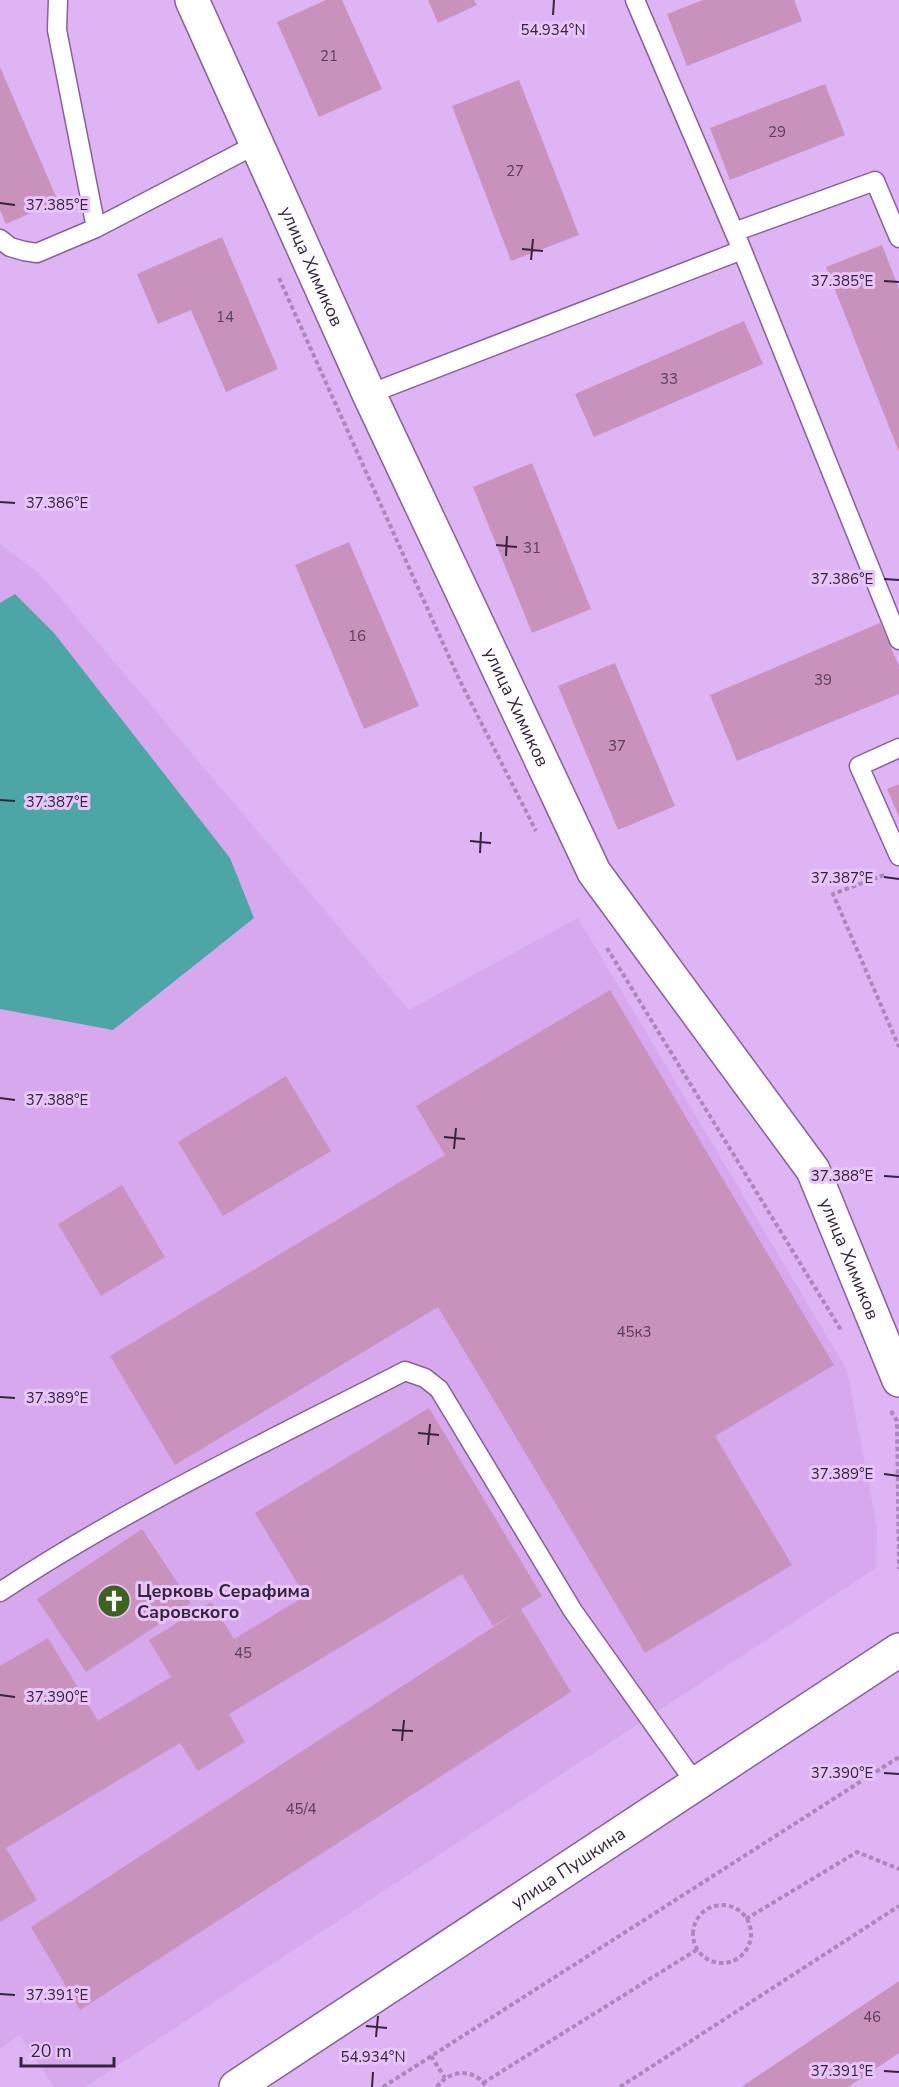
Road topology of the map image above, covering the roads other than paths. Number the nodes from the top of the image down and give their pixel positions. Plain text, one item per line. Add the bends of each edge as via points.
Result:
1 (58, 0) edge
2 (192, 0) edge
3 (635, 0) edge
4 (256, 144) junction
5 (96, 228) junction
6 (735, 232) junction
7 (899, 238) edge
8 (0, 239) edge
9 (742, 250) junction
10 (369, 394) junction
11 (899, 640) edge
12 (899, 748) edge
13 (899, 856) edge
14 (899, 1380) edge
15 (0, 1592) edge
16 (899, 1650) edge
17 (696, 1784) junction
18 (236, 2087) edge

1 - 5 lane via 57,30
2 - 4 street, улица Химиков
3 - 6 lane
4 - 5 lane
4 - 10 street, улица Химиков
5 - 8 lane via 37,253 10,247
6 - 7 lane via 875,181
6 - 9 lane
9 - 10 lane
9 - 11 lane
10 - 14 street, улица Химиков via 594,872 813,1170
12 - 13 lane via 859,766
15 - 17 lane via 173,1491 405,1371 425,1378 439,1389 573,1611
16 - 17 street, улица Пушкина
17 - 18 street, улица Пушкина

